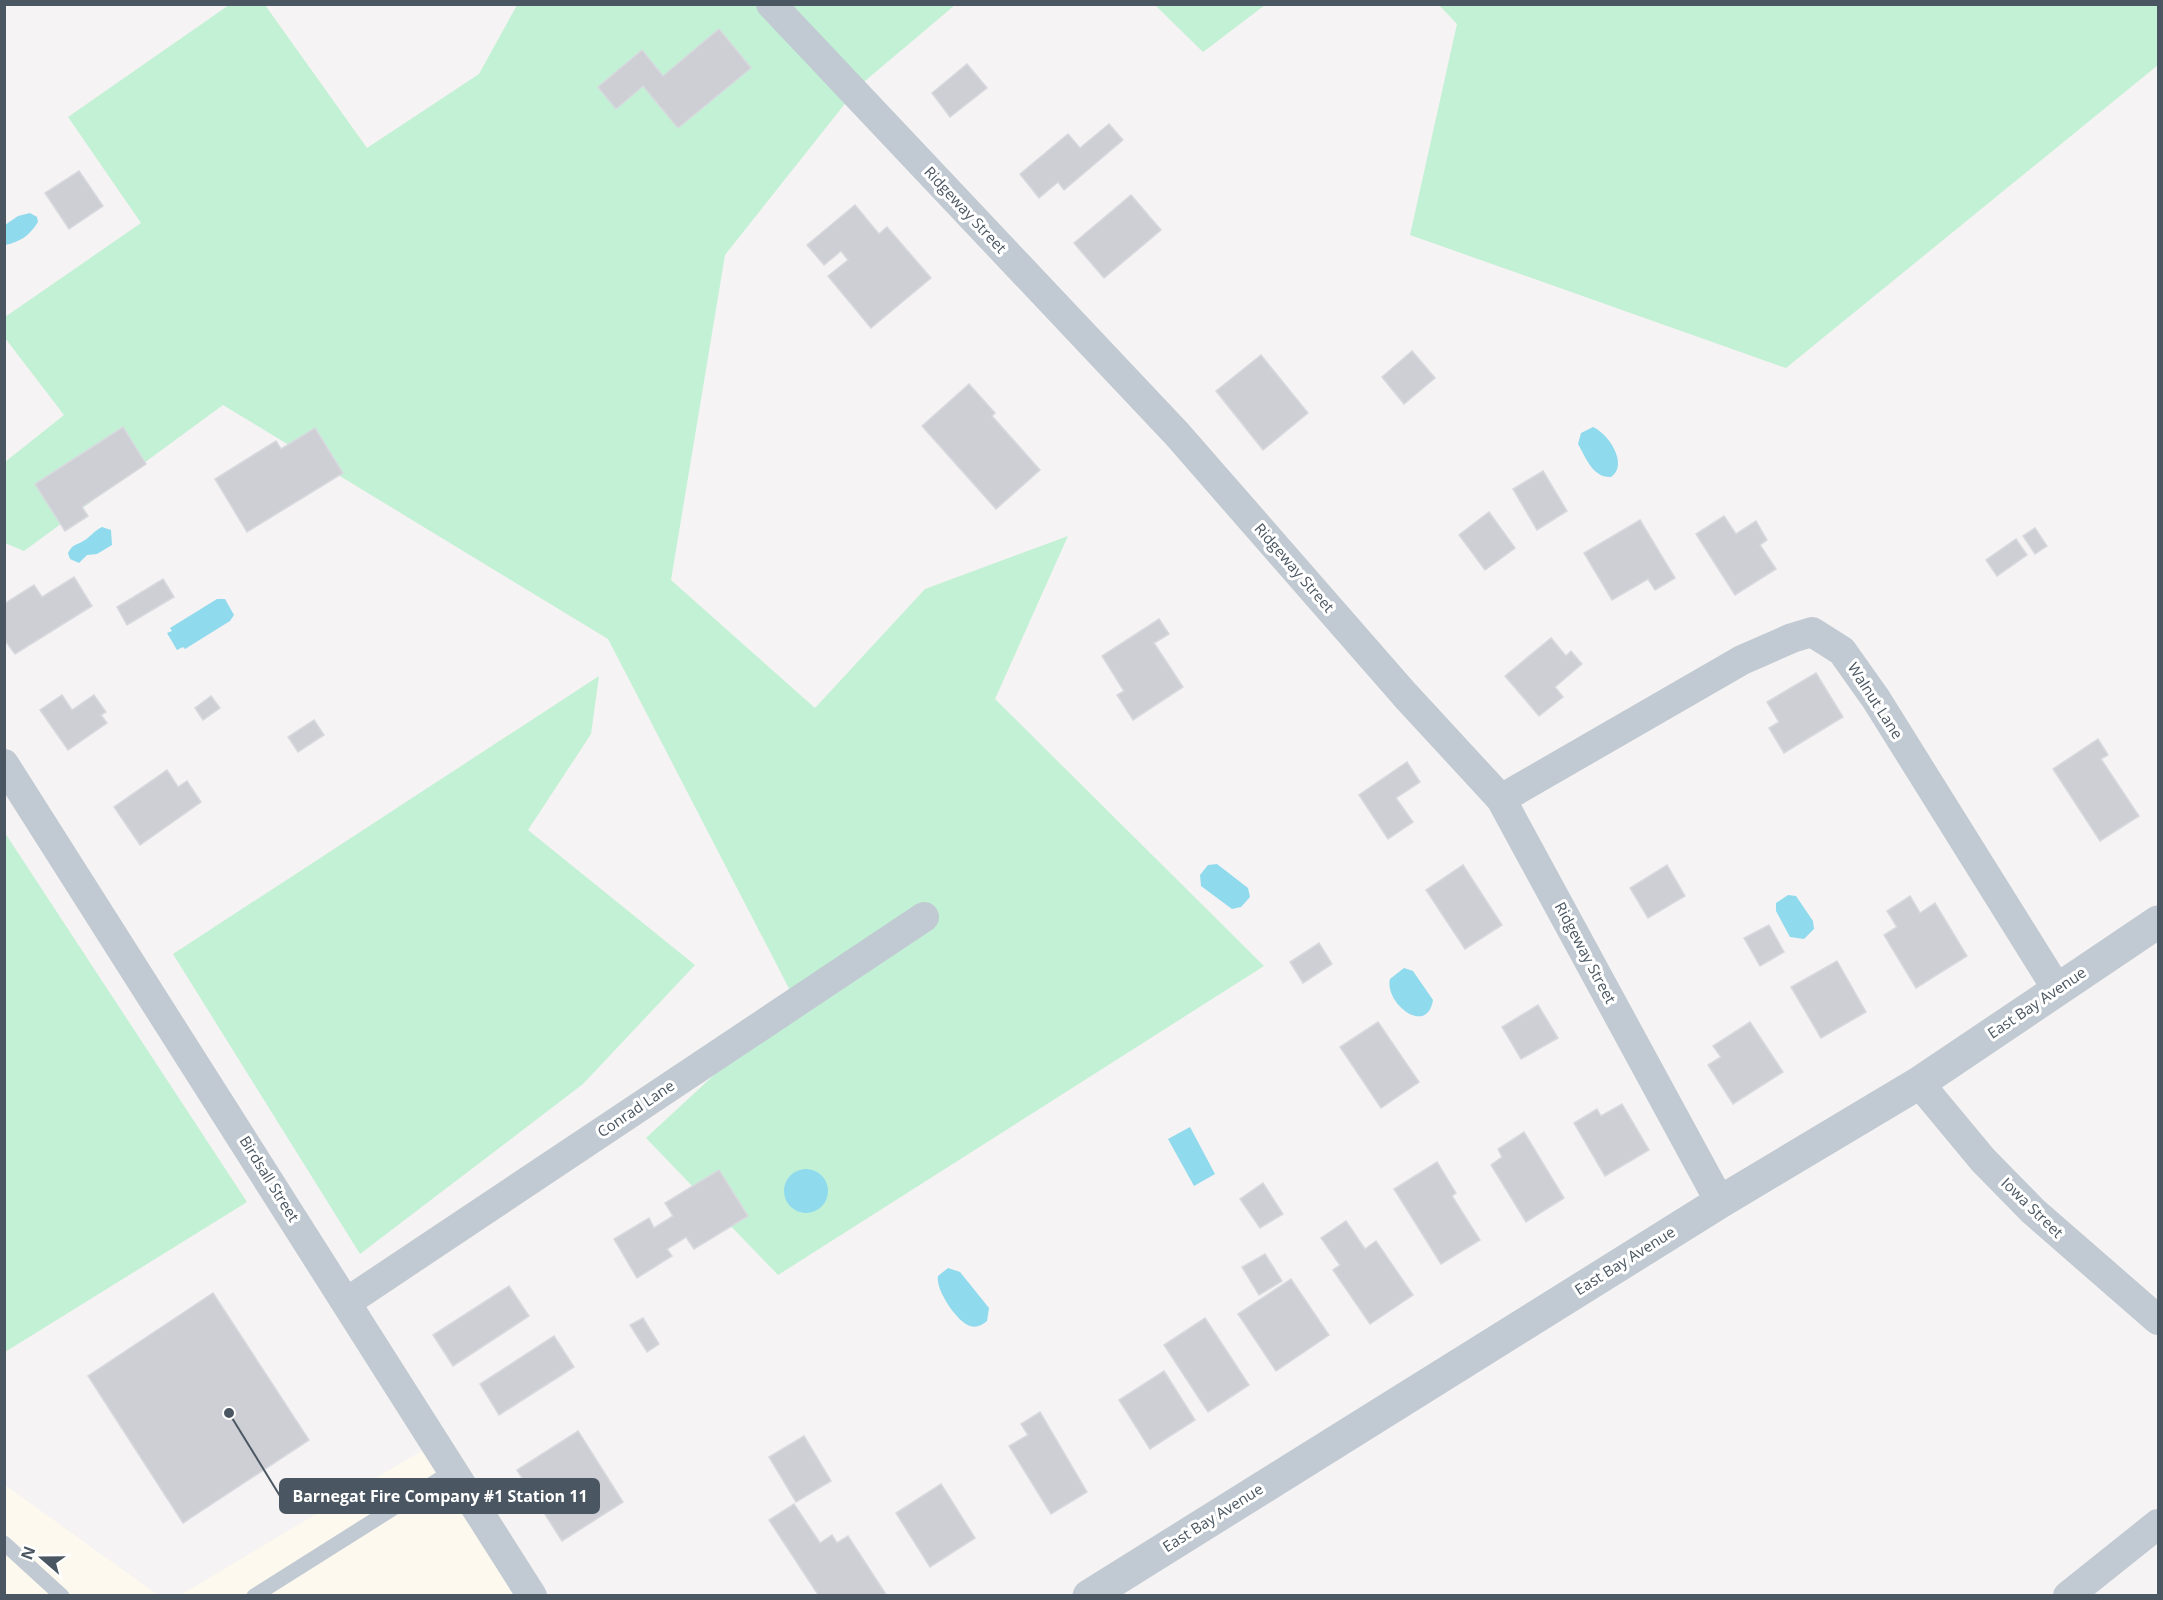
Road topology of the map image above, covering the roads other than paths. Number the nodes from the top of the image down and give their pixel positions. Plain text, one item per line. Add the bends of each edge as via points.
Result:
1 (771, 4) edge
2 (4, 764) edge
3 (1501, 799) junction
4 (924, 917) dead end
5 (2158, 922) edge
6 (2057, 989) junction
7 (1919, 1083) junction
8 (1720, 1202) junction
9 (347, 1302) junction
10 (2158, 1320) edge
11 (454, 1470) junction
12 (2158, 1524) edge
13 (4, 1543) edge
14 (62, 1596) edge
15 (254, 1596) edge
16 (532, 1596) edge
17 (1089, 1596) edge
18 (2068, 1596) edge

1 - 3 street, Ridgeway Street via 1177,434
2 - 9 street, Birdsall Street
3 - 6 street, Walnut Lane via 1742,660 1812,632 1842,651 1876,699
3 - 8 street, Ridgeway Street
4 - 9 street, Conrad Lane
5 - 6 street, East Bay Avenue
6 - 7 street, East Bay Avenue
7 - 8 street, East Bay Avenue
7 - 10 street, Iowa Street via 1983,1160 2033,1211
8 - 17 street, East Bay Avenue
9 - 11 street, Birdsall Street
11 - 15 lane
11 - 16 street, Birdsall Street
12 - 18 street
13 - 14 lane

